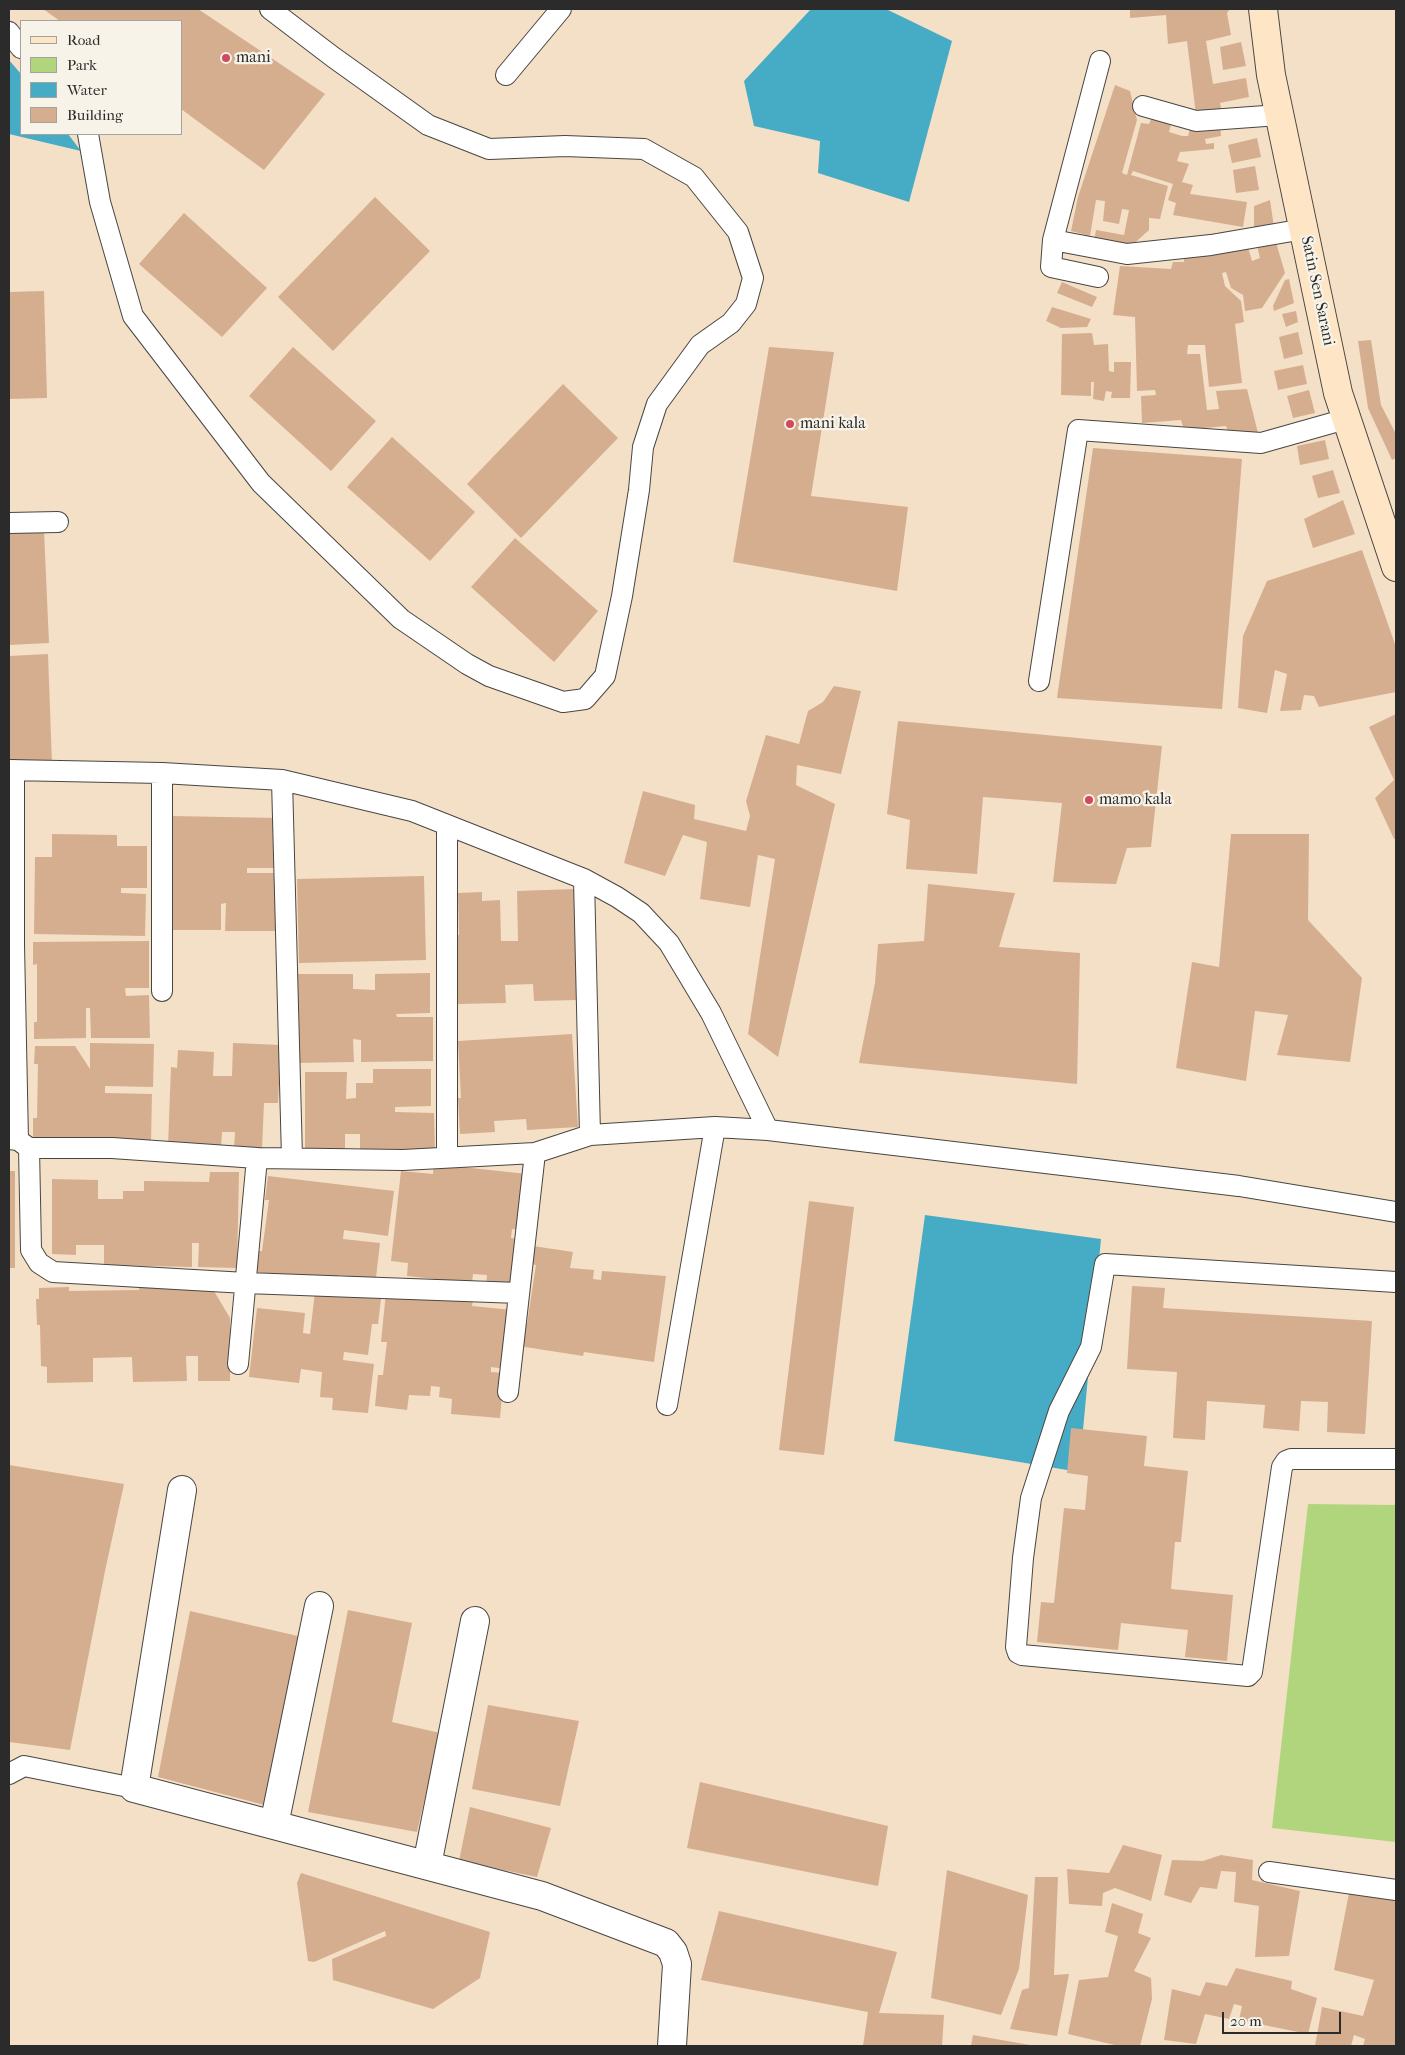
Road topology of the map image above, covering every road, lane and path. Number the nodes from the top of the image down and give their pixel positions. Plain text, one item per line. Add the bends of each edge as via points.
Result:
1 (270, 9) edge
2 (561, 9) edge
3 (1263, 9) edge
4 (9, 32) edge
5 (20, 47) edge
6 (1100, 61) dead end
7 (506, 75) dead end
8 (1143, 106) dead end
9 (1279, 115) junction
10 (88, 135) edge
11 (1304, 229) junction
12 (1053, 240) junction
13 (1098, 277) dead end
14 (1346, 419) junction
15 (58, 522) dead end
16 (9, 523) edge
17 (1396, 567) edge
18 (1039, 681) dead end
19 (12, 770) edge
20 (162, 773) junction
21 (282, 780) junction
22 (447, 825) junction
23 (584, 879) junction
24 (162, 991) dead end
25 (715, 1127) junction
26 (768, 1130) junction
27 (590, 1135) junction
28 (19, 1142) edge
29 (535, 1153) junction
30 (447, 1156) junction
31 (257, 1158) junction
32 (292, 1158) junction
33 (1396, 1212) edge
34 (1396, 1282) edge
35 (246, 1283) junction
36 (519, 1293) junction
37 (238, 1364) dead end
38 (508, 1392) dead end
39 (667, 1405) dead end
40 (1396, 1459) edge
41 (182, 1490) dead end
42 (319, 1606) dead end
43 (475, 1621) dead end
44 (9, 1774) edge
45 (134, 1788) junction
46 (274, 1825) junction
47 (427, 1865) junction
48 (1269, 1872) dead end
49 (1396, 1890) edge
50 (672, 2046) edge

1 - 10 lane via 428,125 489,149 565,146 644,149 694,177 738,232 753,278 746,304 731,323 700,346 657,404 643,447 622,596 604,676 585,699 563,702 489,676 467,664 401,619 261,484 133,316 100,202
2 - 7 lane
3 - 9 main road, Satin Sen Sarani
4 - 5 lane
6 - 12 lane
8 - 9 lane via 1196,122
9 - 11 main road, Satin Sen Sarani
11 - 12 lane via 1211,245 1127,254
11 - 14 main road, Satin Sen Sarani
12 - 13 lane via 1051,267
14 - 17 main road, Satin Sen Sarani
14 - 18 lane via 1261,443 1078,430
15 - 16 lane
19 - 20 lane
19 - 28 lane
20 - 21 lane
20 - 24 lane
21 - 22 lane via 412,811
21 - 32 lane
22 - 23 lane
22 - 30 lane
23 - 26 lane via 641,913 669,943 710,1014
23 - 27 lane
25 - 26 lane
25 - 27 lane
25 - 39 lane
26 - 33 lane via 1239,1186
27 - 29 lane
28 - 31 lane
28 - 35 lane via 31,1250 39,1263 53,1272
29 - 30 lane
29 - 36 lane
30 - 32 lane via 404,1160
31 - 32 lane
31 - 35 lane
34 - 40 lane via 1105,1264 1091,1347 1059,1410 1031,1498 1023,1558 1018,1653 1248,1676 1252,1672 1282,1467 1286,1461
35 - 36 lane
35 - 37 lane
36 - 38 lane
41 - 45 street
42 - 46 street
43 - 47 street
44 - 45 lane via 24,1766
45 - 46 street
46 - 47 street
47 - 50 street via 542,1896 666,1943 677,1964
48 - 49 lane

